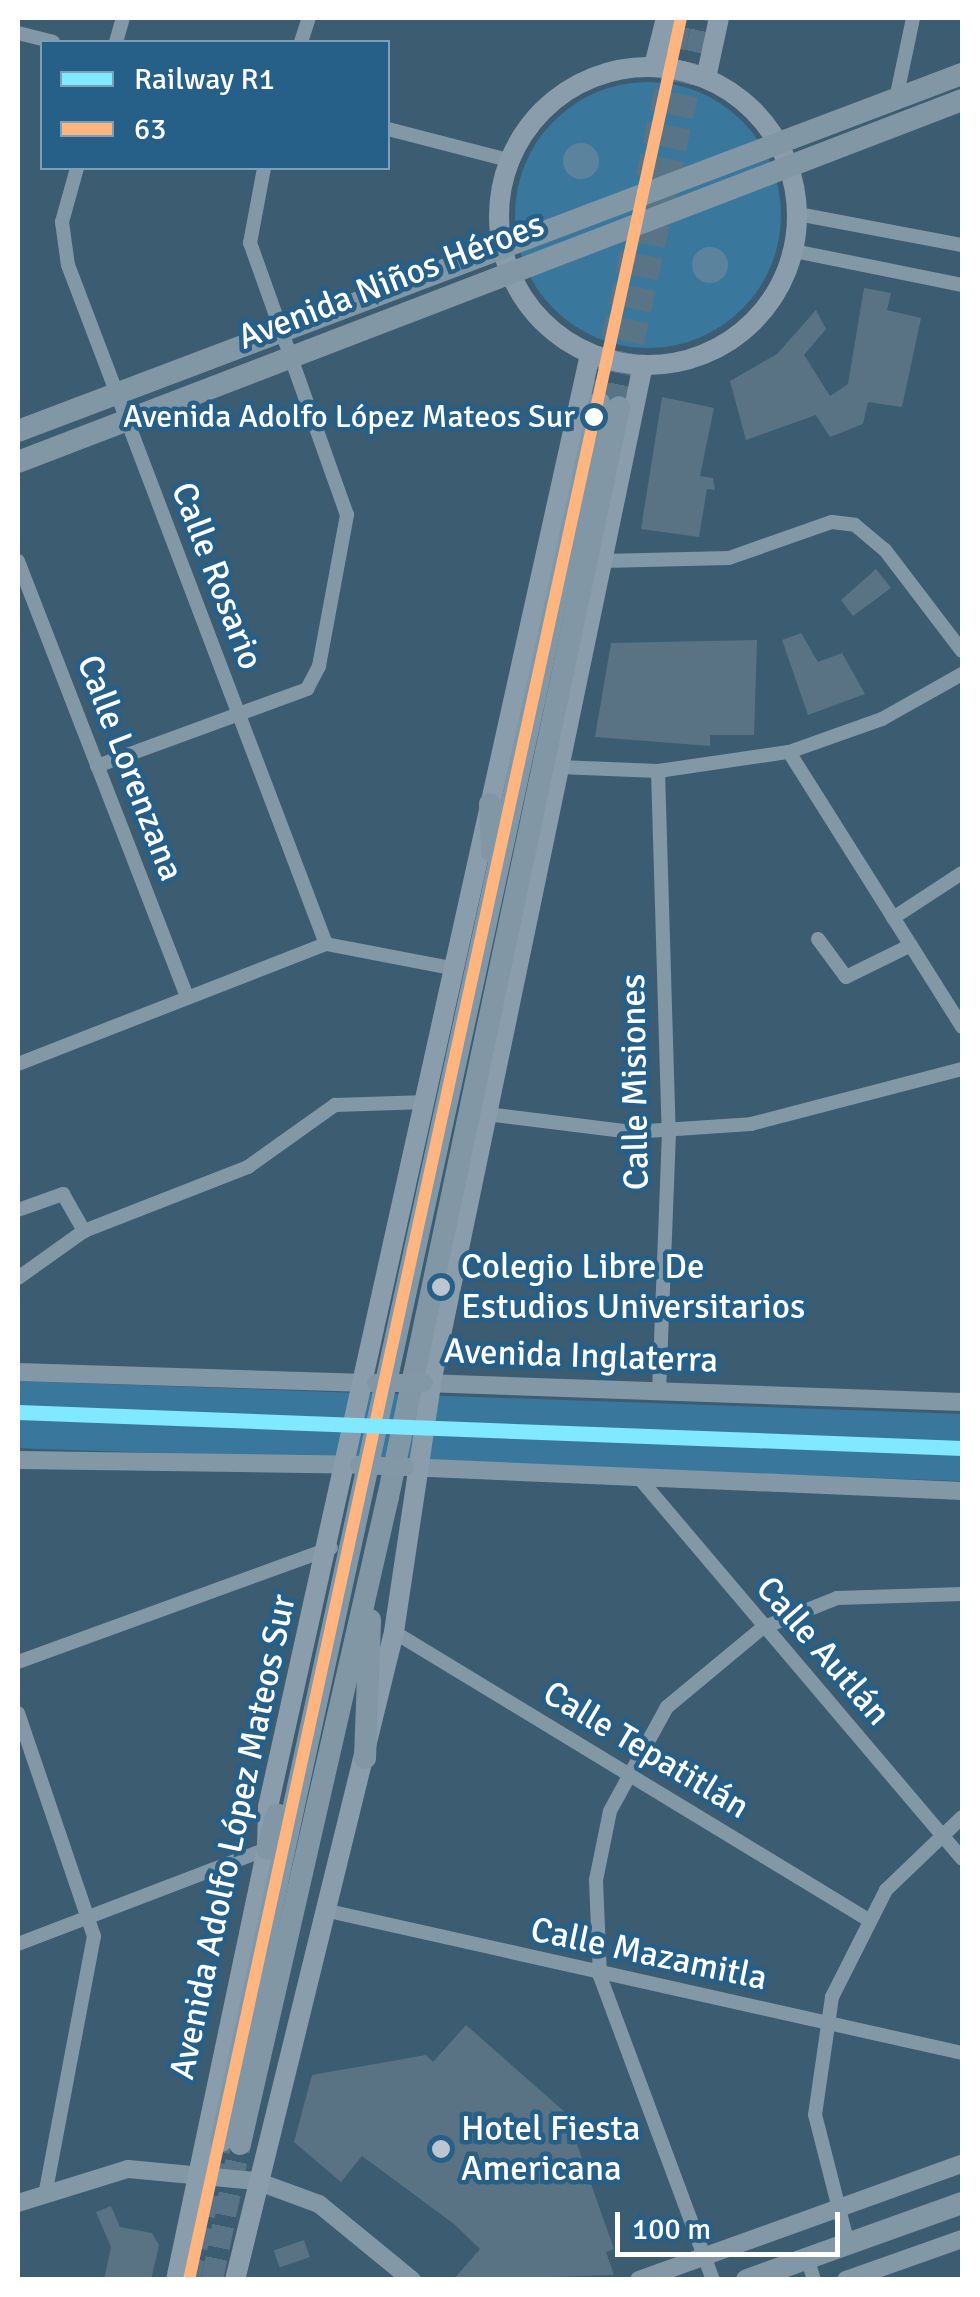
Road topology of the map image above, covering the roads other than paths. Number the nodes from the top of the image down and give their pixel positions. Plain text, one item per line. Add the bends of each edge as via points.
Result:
1 (666, 18) edge
2 (718, 18) edge
3 (914, 18) edge
4 (18, 33) edge
5 (45, 40) edge
6 (654, 66) junction
7 (962, 74) edge
8 (706, 78) junction
9 (896, 99) junction
10 (962, 100) edge
11 (390, 130) edge
12 (784, 155) junction
13 (508, 160) junction
14 (78, 170) edge
15 (264, 170) edge
16 (798, 214) junction
17 (962, 245) edge
18 (501, 249) junction
19 (794, 252) junction
20 (510, 273) junction
21 (962, 285) edge
22 (282, 332) junction
23 (590, 354) junction
24 (291, 358) junction
25 (643, 366) junction
26 (115, 394) junction
27 (609, 405) tunnel mouth
28 (126, 421) junction
29 (18, 430) edge
30 (18, 462) edge
31 (18, 561) edge
32 (603, 561) junction
33 (962, 651) edge
34 (962, 674) edge
35 (238, 714) junction
36 (789, 752) junction
37 (97, 766) junction
38 (559, 767) junction
39 (658, 772) junction
40 (490, 804) junction
41 (552, 806) junction
42 (962, 873) edge
43 (504, 891) junction
44 (893, 918) junction
45 (818, 939) dead end
46 (326, 944) junction
47 (911, 945) junction
48 (456, 969) junction
49 (187, 997) junction
50 (962, 1027) edge
51 (18, 1064) edge
52 (962, 1069) edge
53 (427, 1102) junction
54 (487, 1114) junction
55 (669, 1132) junction
56 (18, 1210) edge
57 (77, 1235) junction
58 (18, 1278) edge
59 (18, 1372) edge
60 (372, 1382) junction
61 (427, 1383) junction
62 (659, 1391) junction
63 (962, 1402) edge
64 (18, 1460) edge
65 (353, 1465) junction
66 (410, 1468) junction
67 (640, 1479) junction
68 (962, 1492) edge
69 (331, 1548) junction
70 (372, 1566) junction
71 (338, 1594) junction
72 (962, 1594) edge
73 (762, 1628) junction
74 (394, 1632) junction
75 (18, 1662) edge
76 (18, 1714) edge
77 (365, 1758) junction
78 (627, 1774) junction
79 (962, 1817) edge
80 (940, 1834) junction
81 (266, 1849) junction
82 (962, 1859) edge
83 (324, 1910) junction
84 (90, 1918) junction
85 (867, 1919) junction
86 (18, 1944) edge
87 (600, 1976) junction
88 (825, 2023) junction
89 (962, 2053) edge
90 (962, 2164) edge
91 (200, 2170) junction
92 (256, 2181) junction
93 (46, 2190) junction
94 (18, 2203) edge
95 (962, 2203) edge
96 (835, 2210) junction
97 (962, 2239) edge
98 (848, 2244) junction
99 (704, 2257) junction
100 (811, 2269) edge
101 (176, 2280) edge
102 (235, 2280) edge
103 (412, 2280) edge
104 (639, 2280) edge
105 (713, 2280) edge
106 (747, 2280) edge
107 (846, 2280) edge

1 - 6 main road
2 - 8 main road
3 - 9 street
4 - 5 street
6 - 8 main road
6 - 13 main road via 578,83 536,116
7 - 9 main road
8 - 12 main road via 746,103
9 - 12 main road
10 - 12 main road
11 - 13 street
12 - 16 main road
12 - 18 main road, Avenida Niños Héroes
12 - 20 main road, Avenida Niños Héroes
13 - 18 main road via 498,204
14 - 26 street, Calle Rosario via 62,243
15 - 22 street via 250,244
16 - 17 street
16 - 19 main road
18 - 20 main road
18 - 22 main road, Avenida Niños Héroes
19 - 21 street
19 - 25 main road via 773,298 738,335 693,358
20 - 23 main road via 533,313
20 - 24 main road, Avenida Niños Héroes
22 - 24 street
22 - 26 main road, Avenida Niños Héroes
23 - 25 main road
23 - 40 main road, Avenida Adolfo López Mateos Sur
24 - 28 main road, Avenida Niños Héroes
24 - 35 street via 339,484 348,530 314,682
25 - 32 main road
26 - 28 street, Calle Rosario
26 - 29 main road, Avenida Niños Héroes
27 - 43 main road, Avenida Adolfo López Mateos Sur
28 - 30 main road, Avenida Niños Héroes
28 - 35 street, Calle Rosario
31 - 37 street, Calle Lorenzana
32 - 33 street via 729,558 844,522 885,550
32 - 38 main road
34 - 36 street via 882,719
35 - 37 street
35 - 46 street, Calle Rosario
36 - 39 street
36 - 44 street
37 - 49 street, Calle Lorenzana
38 - 39 street
38 - 41 main road
39 - 55 street, Calle Misiones
40 - 43 main road
40 - 48 main road, Avenida Adolfo López Mateos Sur
41 - 43 main road
41 - 54 main road
42 - 44 street
43 - 70 main road, Avenida Adolfo López Mateos Sur
43 - 71 main road, Avenida Adolfo López Mateos Sur
44 - 47 street
45 - 47 street via 846,977
46 - 48 street
46 - 49 street
47 - 50 street
48 - 53 main road, Avenida Adolfo López Mateos Sur
49 - 51 street
52 - 55 street via 828,1109
53 - 57 street via 335,1105 224,1180
53 - 60 main road, Avenida Adolfo López Mateos Sur
54 - 55 street
54 - 61 main road
55 - 62 street, Calle Misiones
56 - 57 street via 63,1194
57 - 58 street via 52,1261
59 - 60 street, Avenida Inglaterra
60 - 61 street, Avenida Inglaterra, bridge
60 - 65 main road, Avenida Adolfo López Mateos Sur
61 - 62 street, Avenida Inglaterra
61 - 66 main road
62 - 63 street, Avenida Inglaterra
64 - 65 street
65 - 66 street, bridge
65 - 69 main road, Avenida Adolfo López Mateos Sur
66 - 67 street
66 - 74 main road
67 - 68 street
67 - 73 street, Calle Autlán
69 - 75 street
69 - 81 main road, Avenida Adolfo López Mateos Sur via 268,1807
70 - 71 main road, Avenida Adolfo López Mateos Sur via 230,2142
70 - 77 main road
71 - 81 main road
72 - 73 street via 838,1598
73 - 78 street via 667,1707
73 - 80 street, Calle Autlán
74 - 77 main road
74 - 78 street, Calle Tepatitlán
76 - 84 street
77 - 83 main road
78 - 85 street, Calle Tepatitlán
78 - 87 street via 596,1880
79 - 80 street
80 - 82 street, Calle Autlán
80 - 85 street
81 - 84 street
81 - 91 main road, Avenida Adolfo López Mateos Sur
83 - 87 street, Calle Mazamitla
83 - 92 main road
84 - 86 street
84 - 93 street via 94,1956
85 - 88 street
87 - 88 street, Calle Mazamitla
87 - 99 street
88 - 89 street, Calle Mazamitla
88 - 96 street via 815,2115
90 - 96 street
91 - 92 street
91 - 93 street via 128,2170
91 - 101 main road, Avenida Adolfo López Mateos Sur
92 - 102 main road
92 - 103 street via 319,2204
93 - 94 street
95 - 98 main road
96 - 98 street
96 - 99 street
97 - 107 street
98 - 100 main road
99 - 104 street
99 - 105 street
100 - 106 main road

